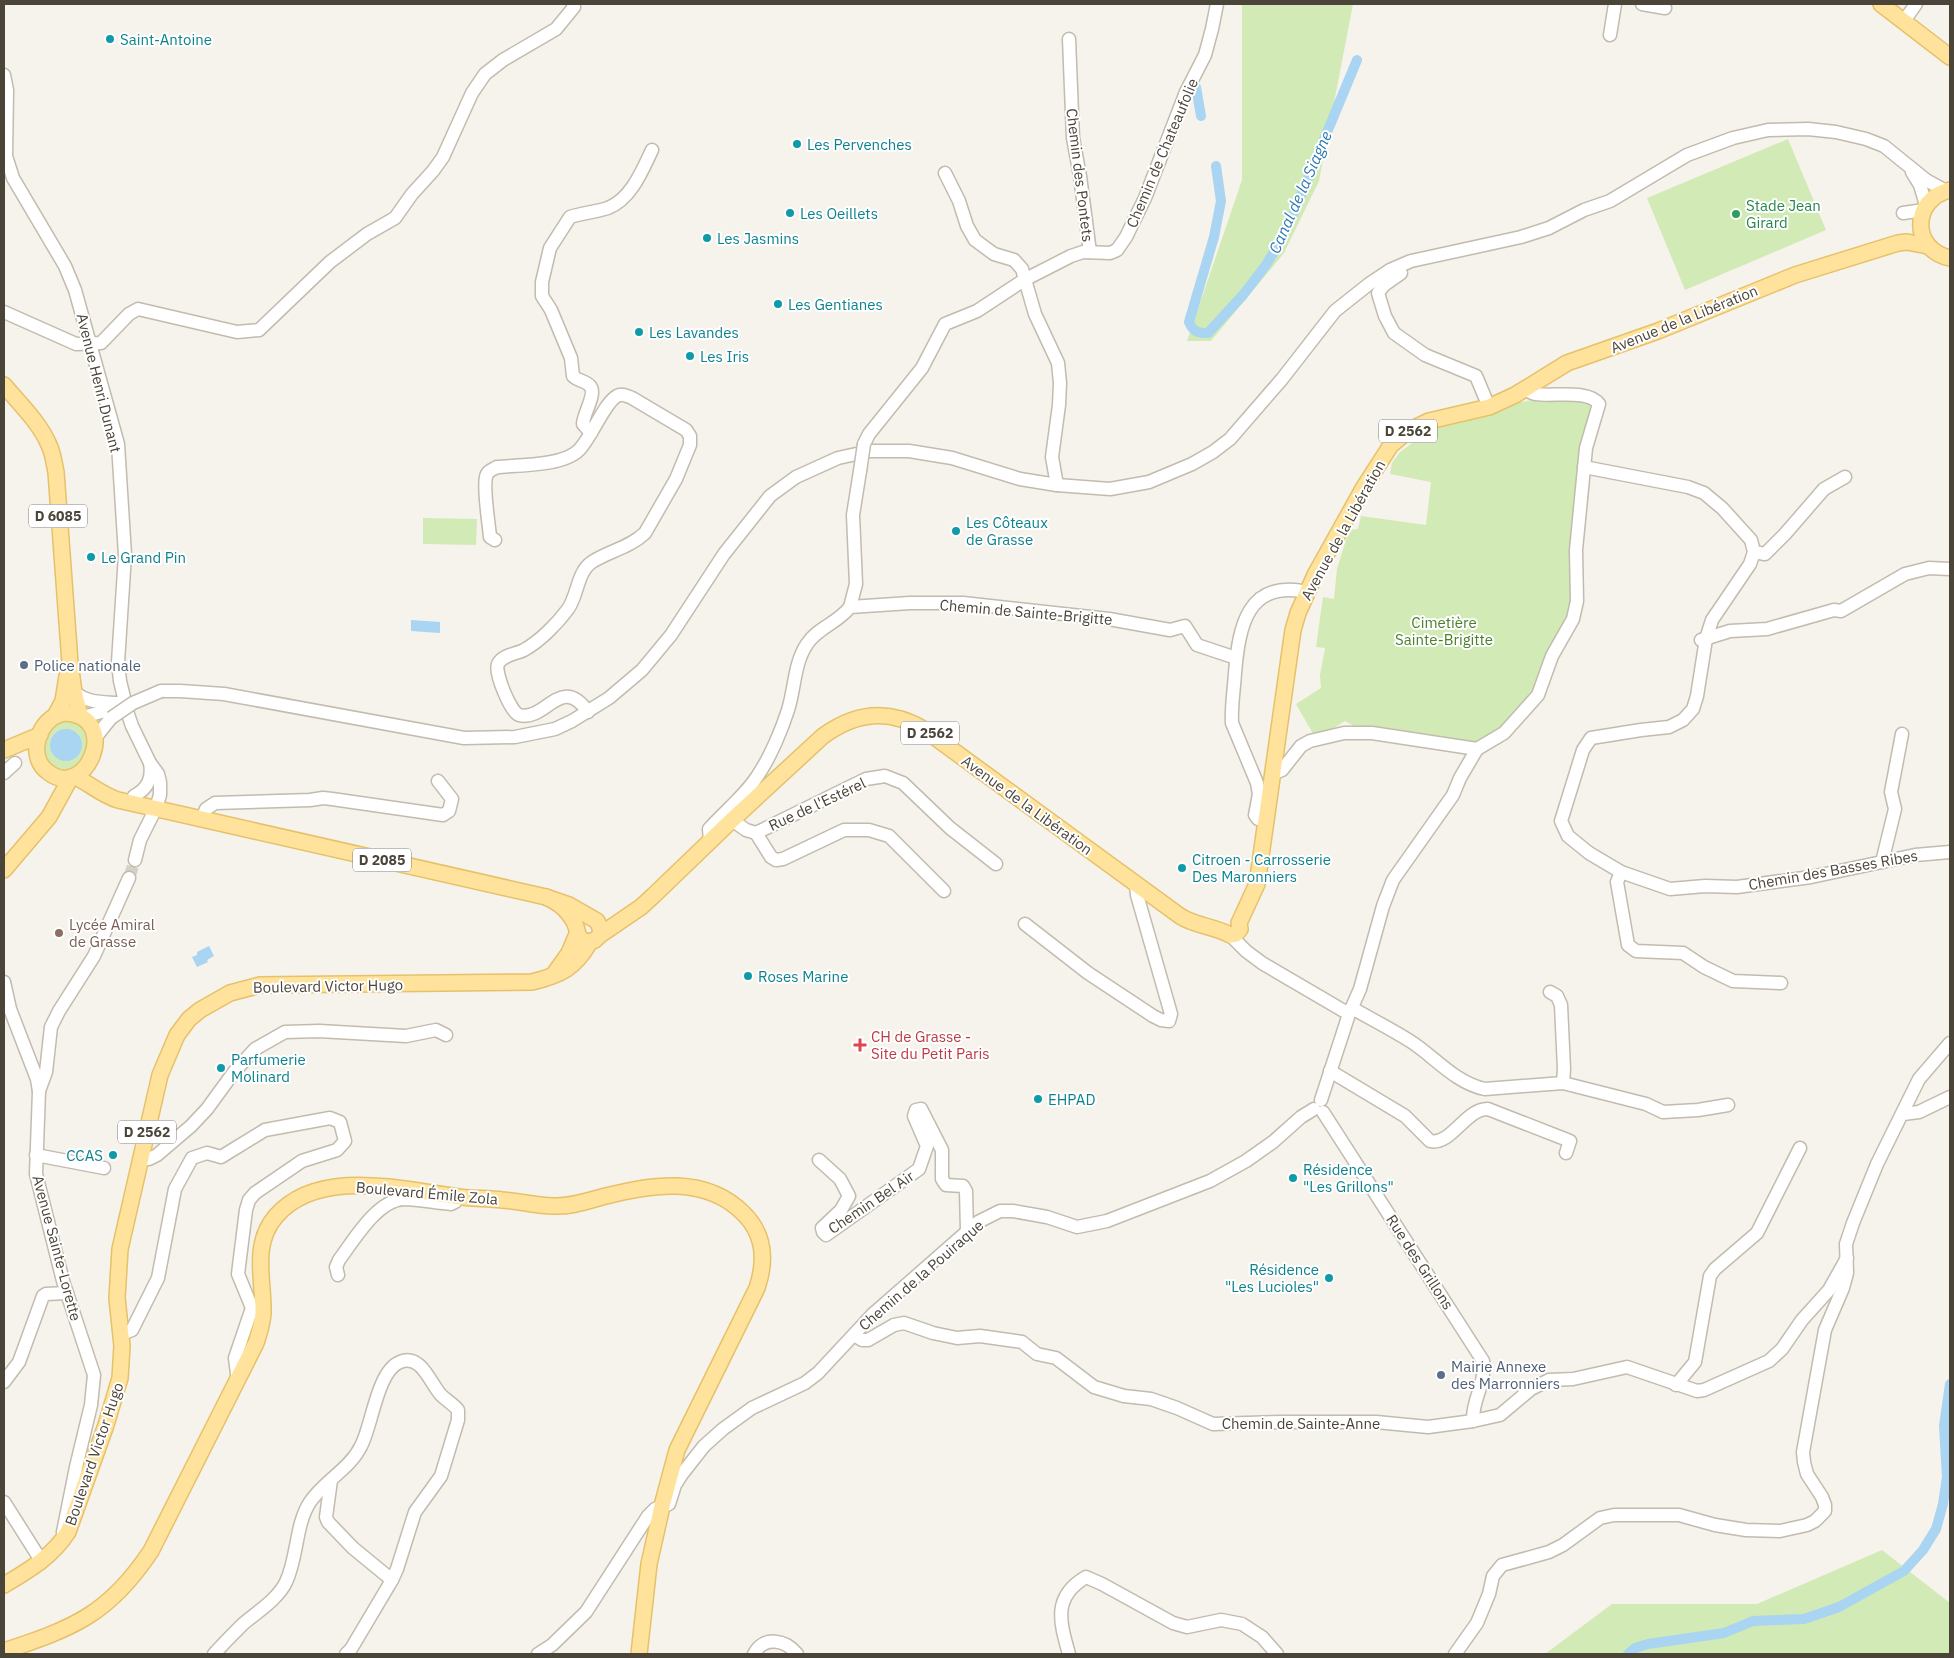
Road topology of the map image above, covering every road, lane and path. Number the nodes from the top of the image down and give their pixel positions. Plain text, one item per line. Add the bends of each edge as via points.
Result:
1 (573, 4) edge
2 (1216, 4) edge
3 (1615, 4) edge
4 (1642, 4) edge
5 (1881, 4) edge
6 (1916, 4) edge
7 (1665, 8) dead end
8 (1904, 21) junction
9 (1610, 35) dead end
10 (1069, 39) dead end
11 (1950, 57) edge
12 (4, 75) edge
13 (5, 90) edge
14 (652, 150) dead end
15 (1908, 166) junction
16 (945, 173) dead end
17 (1948, 190) edge
18 (1924, 212) junction
19 (1903, 213) dead end
20 (1885, 246) junction
21 (1928, 246) junction
22 (1090, 252) junction
23 (1425, 258) junction
24 (1950, 258) edge
25 (1024, 280) junction
26 (4, 312) edge
27 (89, 344) junction
28 (4, 385) edge
29 (1525, 389) junction
30 (1489, 407) junction
31 (591, 434) junction
32 (1584, 467) junction
33 (1845, 477) dead end
34 (1057, 485) junction
35 (495, 540) dead end
36 (1754, 552) junction
37 (1950, 569) edge
38 (1307, 592) junction
39 (850, 607) junction
40 (1701, 640) junction
41 (1236, 658) junction
42 (70, 663) junction
43 (74, 692) junction
44 (161, 692) junction
45 (106, 710) junction
46 (588, 712) junction
47 (55, 716) junction
48 (81, 716) junction
49 (1902, 734) dead end
50 (40, 736) junction
51 (95, 738) junction
52 (6, 749) edge
53 (1477, 749) junction
54 (38, 759) junction
55 (90, 761) junction
56 (15, 763) dead end
57 (150, 763) junction
58 (48, 772) junction
59 (4, 773) edge
60 (1273, 774) junction
61 (73, 777) junction
62 (438, 782) dead end
63 (134, 796) junction
64 (157, 806) junction
65 (54, 808) junction
66 (202, 818) junction
67 (732, 820) junction
68 (1266, 821) junction
69 (756, 833) junction
70 (710, 841) junction
71 (1950, 852) edge
72 (135, 860) tunnel mouth
73 (1882, 862) junction
74 (996, 864) dead end
75 (4, 870) edge
76 (1621, 872) junction
77 (129, 878) tunnel mouth
78 (1136, 885) junction
79 (944, 891) dead end
80 (1025, 924) dead end
81 (588, 929) junction
82 (1233, 930) junction
83 (4, 982) edge
84 (1781, 983) dead end
85 (1550, 992) dead end
86 (1350, 1011) junction
87 (446, 1035) dead end
88 (1950, 1043) edge
89 (1330, 1071) junction
90 (1563, 1083) junction
91 (39, 1092) junction
92 (1950, 1097) edge
93 (1728, 1105) dead end
94 (1320, 1107) junction
95 (1902, 1114) junction
96 (1800, 1148) dead end
97 (1566, 1153) dead end
98 (36, 1155) junction
99 (141, 1159) junction
100 (819, 1160) dead end
101 (104, 1168) dead end
102 (455, 1197) junction
103 (967, 1231) junction
104 (1847, 1258) junction
105 (338, 1274) dead end
106 (67, 1293) junction
107 (121, 1334) junction
108 (854, 1335) junction
109 (238, 1381) junction
110 (4, 1382) edge
111 (1676, 1385) junction
112 (1473, 1421) junction
113 (331, 1480) junction
114 (4, 1502) edge
115 (663, 1507) junction
116 (61, 1542) junction
117 (42, 1562) junction
118 (392, 1580) junction
119 (4, 1586) edge
120 (4, 1651) edge
121 (214, 1654) edge
122 (346, 1654) edge
123 (538, 1654) edge
124 (640, 1654) edge
125 (754, 1654) edge
126 (797, 1654) edge
127 (1069, 1654) edge
128 (1278, 1654) edge
129 (1455, 1654) edge

1 - 27 street via 556,29 485,74 472,94 443,157 396,218 367,234 330,262 259,330 237,332 138,310 129,314 101,343
2 - 22 street, Chemin de Chateaufolie via 1205,55 1186,92 1145,198 1126,237 1110,253
3 - 9 street
4 - 7 street
5 - 8 main road
6 - 8 street
8 - 11 main road
10 - 22 street, Chemin des Pontets via 1073,138
12 - 13 street, Avenue Henri Dunant
13 - 27 street, Avenue Henri Dunant via 6,156 13,178 65,266
14 - 31 street via 625,196 609,208 570,217 550,248 545,266 542,296 571,358 573,376 590,384 592,390 583,424
15 - 17 street via 1926,180
15 - 18 street via 1920,185
15 - 23 street via 1884,146 1866,139 1808,129 1768,130 1733,138 1687,155 1610,201 1549,228
16 - 25 street via 975,240 994,254 1014,260 1022,269
17 - 18 main road, Avenue de la Libération via 1932,198
18 - 19 street
18 - 20 main road, Avenue de la Libération / D 2562 via 1913,230
18 - 21 main road via 1921,230
20 - 21 main road, Avenue de la Libération / D 2562 via 1907,242
20 - 29 main road, Avenue de la Libération / D 2562 via 1795,275 1658,331 1567,363
21 - 24 main road via 1941,256
22 - 25 street, Chemin de Chateaufolie via 1071,256
23 - 30 street via 1391,279 1378,293 1385,316 1394,332 1425,355 1476,376
23 - 34 street via 1390,270 1335,311 1282,379 1230,439 1213,452 1149,482 1110,489
25 - 34 street via 1058,363 1059,405 1052,457
25 - 39 street, Chemin de Chateaufolie, bridge via 977,311 945,324 922,368 868,434 853,515 856,584
26 - 27 street via 76,344
27 - 57 street, Avenue Henri Dunant via 118,444 125,555 118,662 120,681 128,714
28 - 42 main road, D 6085 via 40,429 49,445 56,472
29 - 30 main road, Avenue de la Libération / D 2562
29 - 32 street via 1539,395 1560,394 1596,400 1598,411 1586,448
30 - 38 main road, Avenue de la Libération / D 2562 via 1418,425 1391,445 1364,487
31 - 35 street via 570,458 497,467 489,471 486,498 490,537
31 - 46 street via 610,402 624,394 686,430 690,445 676,479 644,533 637,540 592,562 585,569 569,608 549,631 497,665 497,673 513,711 519,715 532,713 568,696 580,702
32 - 36 street via 1704,493 1751,540
32 - 53 street via 1576,550 1577,601 1573,619 1552,656 1538,695 1504,733
33 - 36 street via 1824,489 1765,554
34 - 46 street via 1020,479 952,458 908,451 870,452 838,458 796,477 770,496 744,528 671,635 642,670
36 - 40 street, Chemin des Basses Ribes via 1750,564
37 - 40 street via 1929,568 1905,574 1842,611 1834,610 1766,629 1730,631
38 - 41 street via 1270,593 1253,606 1242,626
38 - 60 main road, Avenue de la Libération / D 2562 via 1293,630
39 - 41 street, Chemin de Sainte-Brigitte via 910,602 963,603 1109,619 1170,630 1185,626 1197,645
39 - 70 street via 808,643 798,666 788,710 760,772 709,829
40 - 76 street, Chemin des Basses Ribes via 1697,696 1693,709 1683,720 1669,727 1591,738 1582,750 1561,821 1568,836
41 - 68 street via 1232,723 1258,788 1255,815
42 - 43 main road, D 6085
42 - 47 main road, D 6085 via 63,701
43 - 45 street
43 - 48 main road, D 6085
44 - 45 street, bridge
44 - 45 street, bridge via 128,696
44 - 46 street via 224,694 473,738 535,734 555,729
45 - 48 street
45 - 51 street
47 - 48 main road via 66,712
47 - 50 main road
48 - 51 main road via 92,727
49 - 73 street via 1891,792 1895,809
50 - 52 main road
50 - 54 main road
51 - 55 main road
52 - 54 main road
53 - 60 street via 1372,733 1344,733 1301,746 1282,770
53 - 86 street via 1454,794 1392,880 1364,977
54 - 58 main road
55 - 61 main road
55 - 63 main road, D 2085 via 102,782
56 - 59 street
57 - 63 street via 149,783
57 - 64 street, Avenue Henri Dunant via 160,782
58 - 61 main road via 61,778
58 - 65 main road
60 - 68 main road, Avenue de la Libération / D 2562
61 - 64 main road, D 2085 via 111,798
61 - 65 main road
62 - 66 street via 452,799 449,811 443,815 323,798 215,803 206,809
63 - 64 main road, D 2085
64 - 66 main road, D 2085
64 - 72 street via 140,840
65 - 75 main road via 50,817
66 - 81 main road, D 2085 via 546,896 569,905
67 - 69 street, Rue de l'Estérel
67 - 70 main road, Avenue de la Libération / D 2562
67 - 78 main road, Avenue de la Libération / D 2562 via 837,726 867,716 889,716 925,730
68 - 82 main road, Avenue de la Libération / D 2562 via 1257,884
69 - 74 street, Rue de l'Estérel via 866,779 886,776 903,784 950,828
69 - 79 street via 776,860 844,830 869,830 889,836
70 - 81 main road, Avenue de la Libération / D 2562 via 641,907
71 - 73 street, Chemin des Basses Ribes
73 - 76 street, Chemin des Basses Ribes via 1737,887 1670,889
76 - 84 street via 1617,882 1628,945 1632,949 1683,953 1733,981
77 - 91 street via 94,956 51,1027 46,1072
78 - 80 street via 1171,1014 1169,1021 1153,1016 1088,973
78 - 82 main road, Avenue de la Libération / D 2562 via 1188,921
81 - 99 main road, Boulevard Victor Hugo / D 2562 via 553,975 532,982 260,985 230,993 200,1010 177,1035 160,1075
82 - 86 street via 1262,963
83 - 91 street, Avenue Sainte-Lorette
85 - 90 street via 1557,996 1561,1005
86 - 89 street
86 - 90 street via 1411,1042 1477,1087
87 - 99 street via 436,1030 406,1036 285,1032 255,1049 191,1126 157,1155 149,1160
88 - 95 street via 1919,1079
89 - 94 street
89 - 97 street via 1405,1116 1430,1142 1440,1142 1478,1110 1488,1109 1570,1141
90 - 93 street via 1646,1104 1663,1112
91 - 98 street, Avenue Sainte-Lorette
92 - 95 street via 1919,1112
94 - 103 street, Chemin de la Pouiraque via 1300,1117 1246,1161 1210,1181 1107,1221 1077,1227 1038,1215 1007,1211 989,1216
94 - 112 street, Rue des Grillons via 1482,1361 1484,1373 1473,1407
95 - 104 street via 1853,1223 1846,1244
96 - 111 street via 1757,1233 1710,1276 1695,1362
98 - 101 street
98 - 106 street, Avenue Sainte-Lorette via 36,1174
99 - 107 main road, Boulevard Victor Hugo / D 2562 via 117,1273 116,1298
100 - 103 street, Chemin Bel Air via 840,1179 849,1196 842,1210 822,1228 826,1234 919,1169 927,1146 914,1116 916,1110 921,1109 942,1150 942,1179 946,1185 963,1186 966,1191
102 - 105 street via 451,1204 402,1199 389,1204 376,1213 339,1260
102 - 109 main road, Boulevard Émile Zola via 395,1187 351,1186 303,1196 276,1216 262,1244 261,1331
102 - 115 main road, Boulevard Émile Zola via 556,1207 638,1188 695,1187 728,1200 751,1221 760,1238 763,1271 681,1441
103 - 108 street, Chemin de la Pouiraque via 872,1315
104 - 111 street, Chemin de Sainte-Anne via 1829,1290 1776,1356 1704,1390
104 - 129 street via 1843,1288 1825,1330 1803,1452 1807,1474 1825,1505 1821,1516 1807,1525 1780,1531 1715,1525 1679,1514 1614,1514 1600,1518 1549,1552 1502,1565 1493,1576 1477,1623
106 - 110 street via 46,1294 41,1300 19,1362
106 - 116 street, Avenue Sainte-Lorette via 94,1375 91,1405
107 - 109 street via 132,1330 158,1278 175,1189 192,1158 208,1152 221,1157 265,1130 330,1118 340,1122 345,1141 337,1150 302,1161 249,1200 238,1274 252,1308 235,1358
107 - 116 main road, Boulevard Victor Hugo / D 2562 via 122,1362 116,1394 72,1522
108 - 112 street, Chemin de Sainte-Anne via 868,1340 904,1323 957,1338 980,1336 1022,1342 1037,1354 1056,1358 1094,1387 1124,1396 1151,1399 1213,1424 1376,1422 1428,1427
108 - 115 street via 805,1383 752,1408 704,1446 675,1484 669,1504
109 - 120 main road, Boulevard Émile Zola via 139,1570 107,1604 81,1622
111 - 112 street, Chemin de Sainte-Anne via 1627,1367 1573,1379 1549,1380 1531,1389 1500,1415
113 - 118 street via 328,1522 352,1548
113 - 118 street via 358,1452 376,1397 388,1374 406,1360 421,1367 434,1387 455,1406 458,1414 440,1476 415,1512
113 - 121 street via 309,1504 286,1582
114 - 117 street
115 - 123 street via 648,1516 586,1612
115 - 124 main road, Boulevard Émile Zola via 649,1564
116 - 117 main road, Boulevard Victor Hugo / D 2562
117 - 119 main road, Boulevard Victor Hugo / D 2562
118 - 122 street
125 - 126 street via 764,1643 773,1641 782,1642
127 - 128 street via 1060,1609 1074,1584 1086,1577 1173,1623 1186,1626 1221,1620 1242,1624 1262,1637

